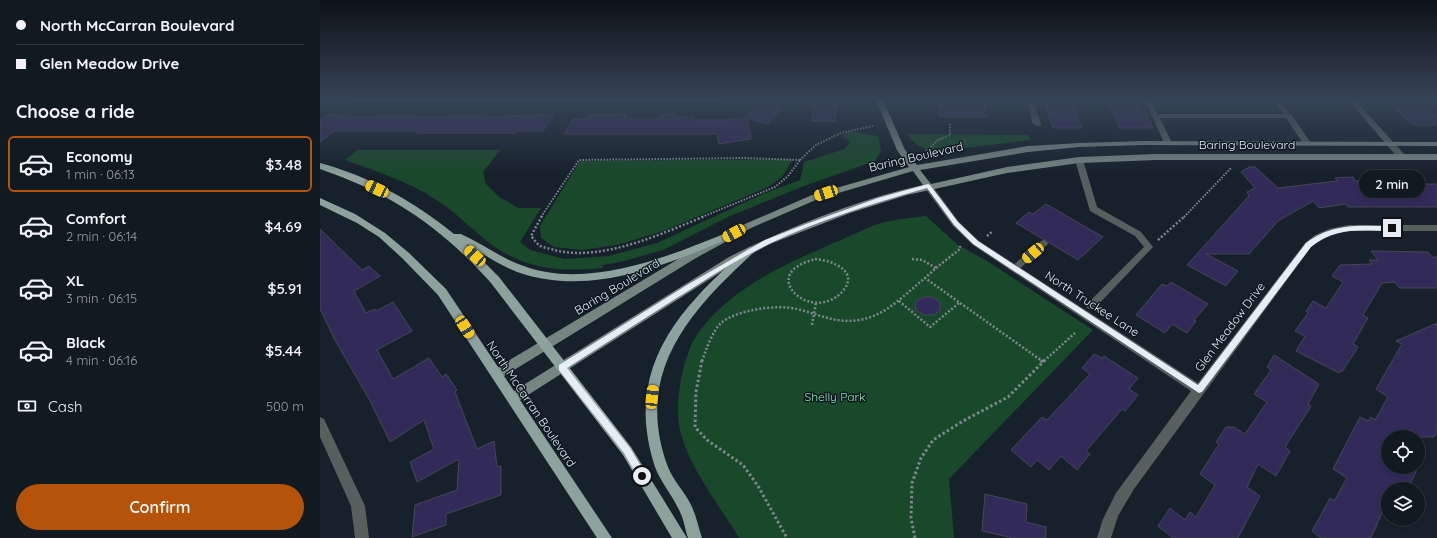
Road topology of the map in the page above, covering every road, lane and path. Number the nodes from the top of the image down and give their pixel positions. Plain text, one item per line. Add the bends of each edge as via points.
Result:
1 (890, 125) edge
2 (950, 125) edge
3 (1160, 125) edge
4 (1296, 125) edge
5 (1373, 125) edge
6 (873, 126) dead end
7 (1168, 143) junction
8 (1307, 143) junction
9 (1390, 144) junction
10 (1437, 144) edge
11 (926, 151) dead end
12 (1402, 157) junction
13 (1437, 157) edge
14 (800, 160) junction
15 (1079, 160) junction
16 (1235, 163) dead end
17 (320, 166) edge
18 (915, 168) junction
19 (928, 186) junction
20 (320, 200) edge
21 (1437, 228) edge
22 (447, 231) junction
23 (734, 233) junction
24 (1044, 243) dead end
25 (960, 246) dead end
26 (1149, 247) junction
27 (750, 251) junction
28 (912, 259) dead end
29 (936, 268) junction
30 (1014, 269) junction
31 (925, 278) junction
32 (898, 301) junction
33 (816, 303) junction
34 (959, 303) junction
35 (1091, 306) dead end
36 (814, 315) junction
37 (812, 325) dead end
38 (1075, 333) dead end
39 (545, 345) junction
40 (1043, 362) junction
41 (562, 367) junction
42 (497, 374) junction
43 (1199, 390) junction
44 (514, 398) junction
45 (320, 423) edge
46 (362, 538) edge
47 (605, 538) edge
48 (680, 538) edge
49 (695, 538) edge
50 (788, 538) edge
51 (915, 538) edge
52 (1104, 538) edge

1 - 18 main road, North Truckee Lane via 901,150
2 - 11 path via 950,135 938,140
3 - 7 lane
4 - 8 lane
5 - 9 street
6 - 14 path via 841,133 816,145
7 - 8 main road, Baring Boulevard
7 - 18 main road, Baring Boulevard via 1046,147
8 - 9 main road, Baring Boulevard
9 - 10 main road, Baring Boulevard
9 - 12 street
12 - 13 main road, Baring Boulevard
12 - 15 main road, Baring Boulevard via 1156,157
14 - 14 path via 788,176 775,187 664,233 621,247 584,253 559,251 540,246 531,236 579,160
15 - 19 main road, Baring Boulevard via 1007,170
15 - 26 lane via 1093,210 1138,234
16 - 26 path via 1189,214
17 - 22 main road via 357,179 388,194
18 - 19 main road, North Truckee Lane
18 - 23 main road, Baring Boulevard via 816,197
19 - 27 main road, Baring Boulevard via 847,211
19 - 30 street, North Truckee Lane via 966,234
20 - 42 main road, North McCarran Boulevard via 382,235 411,260 442,292
21 - 43 street, Glen Meadow Drive via 1348,228 1318,237 1308,245
22 - 23 main road via 519,268 545,274 573,276 612,273 654,264
22 - 39 main road via 475,256
23 - 39 main road, Baring Boulevard
24 - 30 lane
25 - 29 path via 960,249
26 - 35 lane
27 - 41 main road, Baring Boulevard
27 - 49 main road via 723,275 682,321 662,355 654,384 651,411 655,443 663,468 686,510
28 - 29 path via 922,260
29 - 31 path
30 - 43 street, North Truckee Lane
31 - 32 path
31 - 34 path
32 - 34 path via 930,327
32 - 36 path via 870,318 859,320 846,321
33 - 33 path via 839,295 847,284 846,272 830,260 815,259 802,263 793,269 789,278 789,287 794,296
33 - 36 path
34 - 40 path
36 - 37 path
36 - 50 path via 795,308 765,307 734,316 720,324 705,348 696,383 695,427 707,440 743,465 762,492
38 - 40 path
39 - 41 main road
39 - 42 main road, Baring Boulevard
40 - 51 path via 1008,397 963,420 933,440 921,458 912,483 911,518
41 - 44 main road, Baring Boulevard
41 - 48 main road via 627,451
42 - 44 main road, North McCarran Boulevard
43 - 52 street, Glen Meadow Drive via 1119,501 1107,525
44 - 47 main road, North McCarran Boulevard via 536,436
45 - 46 street via 358,506

